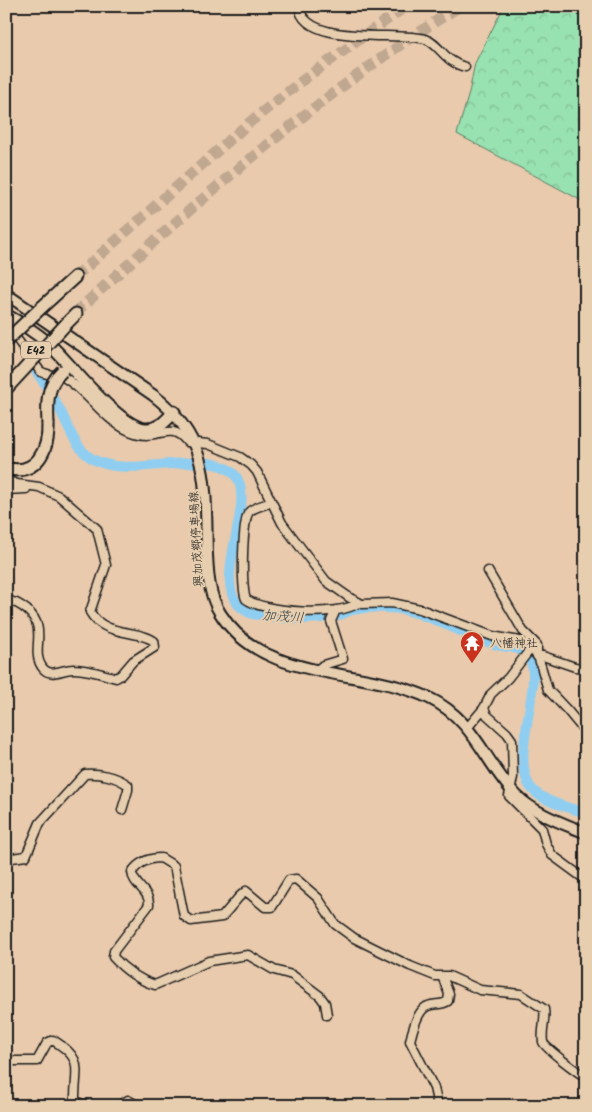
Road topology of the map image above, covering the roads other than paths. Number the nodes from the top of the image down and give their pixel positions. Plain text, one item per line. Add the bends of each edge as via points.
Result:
1 (298, 6) edge
2 (465, 67) dead end
3 (75, 277) tunnel mouth
4 (6, 294) edge
5 (75, 314) tunnel mouth
6 (10, 320) edge
7 (66, 323) junction
8 (6, 342) edge
9 (67, 369) junction
10 (6, 377) edge
11 (6, 389) edge
12 (174, 412) junction
13 (197, 447) junction
14 (6, 468) edge
15 (6, 480) edge
16 (43, 488) junction
17 (6, 490) edge
18 (271, 502) junction
19 (488, 571) dead end
20 (6, 601) edge
21 (358, 603) junction
22 (336, 610) junction
23 (534, 651) junction
24 (586, 668) edge
25 (317, 670) junction
26 (484, 708) junction
27 (468, 727) junction
28 (586, 733) edge
29 (510, 788) junction
30 (122, 810) dead end
31 (586, 833) edge
32 (6, 854) edge
33 (586, 880) edge
34 (442, 976) junction
35 (327, 1015) dead end
36 (6, 1056) edge
37 (586, 1077) edge
38 (129, 1103) edge
39 (94, 1106) edge
40 (120, 1106) edge
41 (139, 1106) edge
42 (438, 1106) edge

1 - 2 street via 303,20 311,26 356,36 397,35 427,39 448,60
3 - 8 highway, E42, bridge
4 - 12 main road, 興加茂郷停車場線 via 146,389
5 - 7 highway, E42
6 - 9 highway via 42,338
6 - 13 street via 40,371 48,376 64,377 121,426 143,435 175,430
7 - 10 highway, E42, bridge
7 - 11 highway, bridge
9 - 12 highway via 134,426 155,428
9 - 14 highway, bridge via 55,378 49,391 46,446 38,461 22,470
12 - 13 main road, 興加茂郷停車場線
13 - 18 street via 208,444 248,462 257,472
13 - 25 main road, 興加茂郷停車場線 via 204,469 211,593 220,612 234,630 253,645 288,662
15 - 16 street
16 - 17 street
16 - 20 street via 59,496 97,529 106,565 90,607 92,616 121,633 148,637 155,647 133,661 116,678 75,669 49,672 39,661 35,616 22,606
18 - 21 street via 282,524 326,581
18 - 22 street via 250,511 247,516 243,542 246,599 263,607
19 - 23 street via 523,631 537,645
21 - 22 street
21 - 23 street via 392,602 492,636 520,641
22 - 25 street via 331,621 343,659
23 - 24 street
23 - 26 street via 491,694
23 - 28 street via 548,690
25 - 27 main road, 興加茂郷停車場線 via 418,693 443,705
26 - 27 street
26 - 29 street via 487,716 512,740 513,777
27 - 29 main road, 興加茂郷停車場線
29 - 31 main road, 興加茂郷停車場線 via 536,810
29 - 33 street via 511,798 542,829 552,855
30 - 32 street via 128,785 115,778 85,774 40,823 26,856 12,858
34 - 35 street via 410,966 354,938 335,924 318,898 296,879 289,880 272,906 265,907 246,891 222,917 191,921 184,916 178,881 170,862 154,858 132,872 133,879 149,899 149,905 114,951 113,957 120,965 155,985 209,961 228,956 252,956 274,970 292,975 320,996
34 - 37 street via 480,990 521,994 535,1001 544,1009 544,1044 548,1050
34 - 42 street via 449,994 448,1001 422,1010 410,1041 434,1088
36 - 39 street via 12,1061 37,1061 47,1043 55,1041 67,1050 78,1067 75,1099 80,1104
38 - 40 street
38 - 41 street

